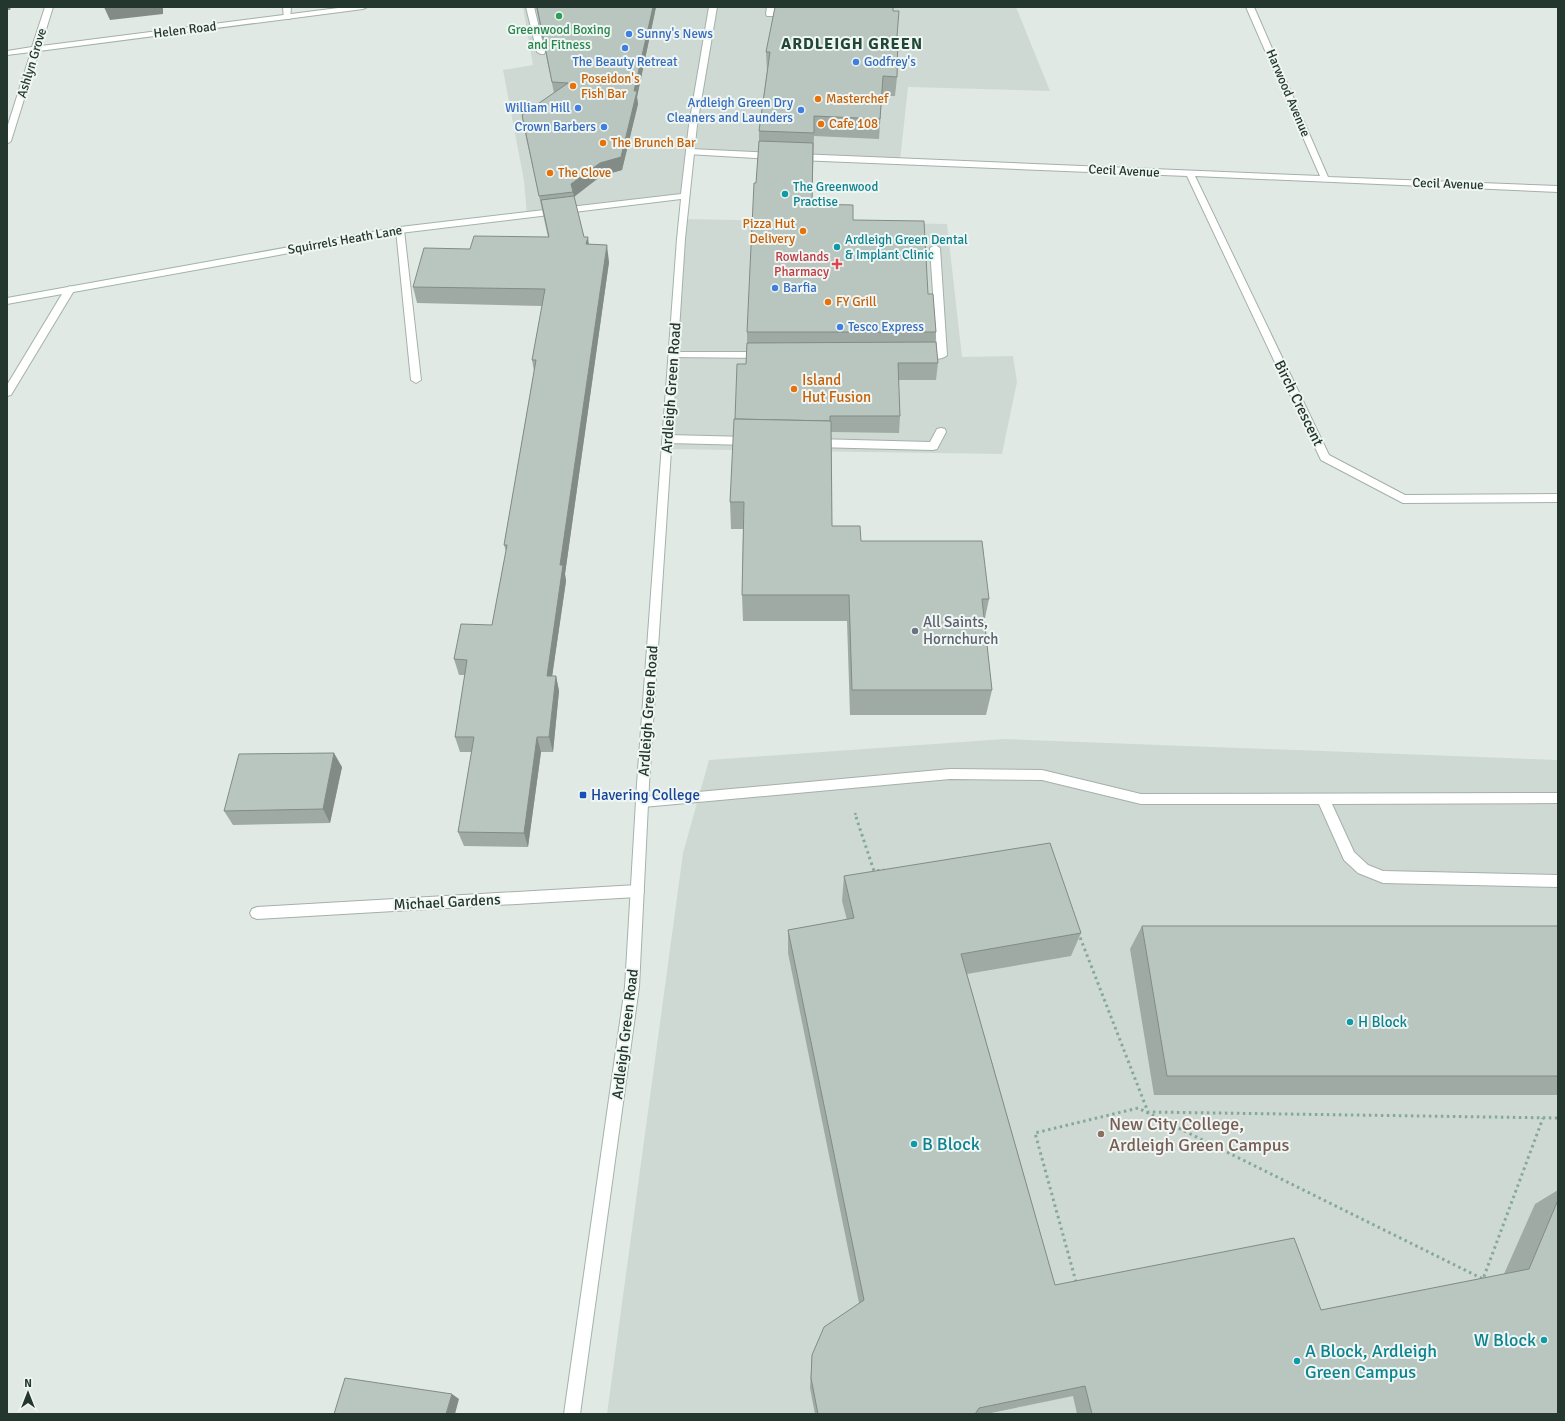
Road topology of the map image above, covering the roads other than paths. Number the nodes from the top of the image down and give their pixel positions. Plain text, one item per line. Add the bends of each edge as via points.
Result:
1 (49, 7) edge
2 (287, 7) edge
3 (363, 7) edge
4 (530, 7) edge
5 (713, 7) edge
6 (1250, 7) edge
7 (287, 17) junction
8 (36, 48) junction
9 (540, 52) dead end
10 (7, 53) edge
11 (7, 141) edge
12 (690, 152) junction
13 (1190, 174) junction
14 (1325, 180) junction
15 (1558, 189) edge
16 (686, 196) junction
17 (400, 230) junction
18 (936, 248) dead end
19 (70, 289) junction
20 (7, 301) edge
21 (674, 355) junction
22 (777, 355) edge
23 (911, 355) edge
24 (416, 380) dead end
25 (7, 393) edge
26 (941, 432) dead end
27 (668, 439) junction
28 (761, 442) edge
29 (808, 443) edge
30 (1558, 498) edge
31 (1558, 798) edge
32 (1323, 799) junction
33 (642, 802) junction
34 (1558, 881) edge
35 (637, 892) junction
36 (257, 913) dead end
37 (572, 1414) edge

1 - 8 street, Ashlyn Grove
2 - 7 street
3 - 7 street, Helen Road
4 - 9 street
5 - 12 street, Ardleigh Green Road
6 - 14 street, Harwood Avenue
7 - 8 street, Helen Road
8 - 10 street, Helen Road
8 - 11 street, Ashlyn Grove
12 - 13 street, Cecil Avenue
12 - 16 street, Ardleigh Green Road
13 - 14 street, Cecil Avenue
13 - 30 street, Birch Crescent via 1325,457 1403,499
14 - 15 street, Cecil Avenue
16 - 17 street, Squirrels Heath Lane
16 - 21 street, Ardleigh Green Road
17 - 19 street, Squirrels Heath Lane
17 - 24 street
18 - 23 street via 942,355
19 - 20 street, Squirrels Heath Lane
19 - 25 street
21 - 22 street
21 - 27 street, Ardleigh Green Road
26 - 29 street via 933,446
27 - 28 street
27 - 33 street, Ardleigh Green Road
31 - 32 street
32 - 33 street via 1141,799 1042,775 950,774
32 - 34 street via 1349,856 1363,869 1383,876
33 - 35 street, Ardleigh Green Road
35 - 36 street, Michael Gardens
35 - 37 street, Ardleigh Green Road via 632,987

